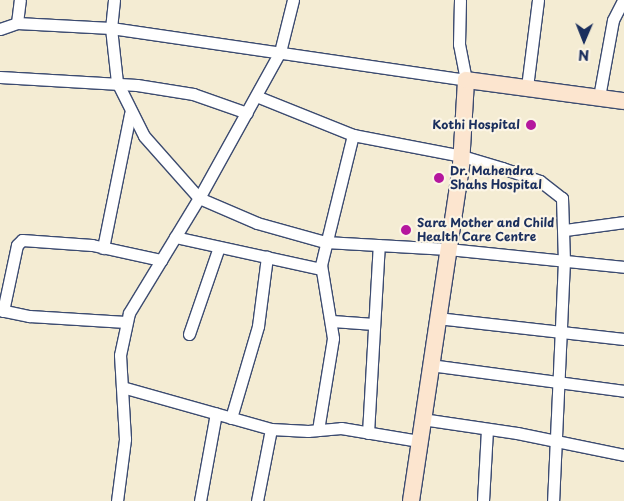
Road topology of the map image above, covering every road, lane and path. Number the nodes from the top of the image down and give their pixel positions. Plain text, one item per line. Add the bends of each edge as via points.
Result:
1 (20, 0) edge
2 (114, 0) edge
3 (293, 0) edge
4 (460, 0) edge
5 (538, 0) edge
6 (623, 0) edge
7 (17, 23) junction
8 (111, 28) junction
9 (0, 29) edge
10 (280, 52) junction
11 (0, 76) edge
12 (466, 80) junction
13 (117, 82) junction
14 (527, 87) junction
15 (256, 96) junction
16 (599, 97) junction
17 (624, 101) edge
18 (247, 113) junction
19 (130, 114) junction
20 (353, 135) junction
21 (462, 156) junction
22 (200, 198) junction
23 (624, 222) edge
24 (565, 230) junction
25 (176, 237) junction
26 (325, 242) junction
27 (219, 246) junction
28 (379, 246) junction
29 (103, 248) junction
30 (448, 249) junction
31 (267, 257) junction
32 (161, 260) junction
33 (564, 261) junction
34 (624, 267) edge
35 (321, 269) junction
36 (2, 311) edge
37 (437, 318) junction
38 (332, 321) junction
39 (126, 322) junction
40 (374, 324) junction
41 (561, 331) junction
42 (190, 334) dead end
43 (624, 340) edge
44 (430, 365) junction
45 (558, 381) junction
46 (122, 387) junction
47 (624, 391) edge
48 (216, 413) junction
49 (231, 418) junction
50 (422, 420) junction
51 (271, 429) junction
52 (487, 429) junction
53 (318, 430) junction
54 (368, 432) junction
55 (419, 441) junction
56 (555, 441) junction
57 (624, 455) edge
58 (117, 501) edge
59 (200, 501) edge
60 (257, 501) edge
61 (411, 501) edge
62 (483, 501) edge
63 (553, 501) edge

1 - 7 street
2 - 8 street
3 - 10 street
4 - 12 street via 459,44
5 - 14 street
6 - 16 street via 613,20
7 - 8 street
7 - 9 street
8 - 10 street
8 - 13 street
10 - 12 street
10 - 15 street
11 - 13 street
12 - 14 street
12 - 21 street
13 - 18 street via 193,94
13 - 19 street
14 - 16 street
15 - 18 street
15 - 20 street
16 - 17 street
18 - 22 street
19 - 22 street via 155,152
19 - 29 street
20 - 21 street
20 - 26 street
21 - 24 street via 554,189 565,208
21 - 30 street
22 - 25 street
22 - 26 street via 275,230
23 - 24 street
24 - 33 street
25 - 27 street
25 - 32 street
26 - 28 street
26 - 35 street
27 - 31 street
27 - 42 street
28 - 30 street
28 - 40 street
29 - 32 street
29 - 36 street via 18,242
30 - 33 street
30 - 37 street
31 - 35 street
31 - 49 street via 258,326
32 - 39 street
33 - 34 street
33 - 41 street
35 - 38 street
36 - 39 street
37 - 41 street
37 - 44 street
38 - 40 street
38 - 53 street via 331,354
39 - 46 street via 120,355
40 - 54 street
41 - 43 street
41 - 45 street
44 - 45 street
44 - 50 street
45 - 47 street
45 - 56 street
46 - 48 street
46 - 58 street via 125,439
48 - 49 street
48 - 59 street
49 - 51 street
50 - 52 street
50 - 55 street
51 - 53 street
51 - 60 street
52 - 56 street
52 - 62 street
53 - 54 street via 341,428
54 - 55 street
55 - 61 street
56 - 57 street
56 - 63 street

